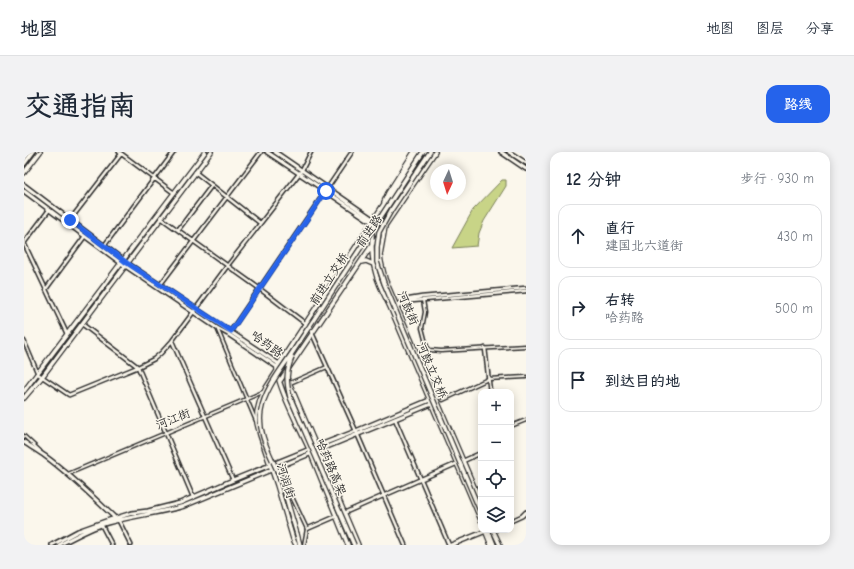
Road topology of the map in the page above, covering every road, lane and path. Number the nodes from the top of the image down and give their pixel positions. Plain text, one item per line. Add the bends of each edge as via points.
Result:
1 (33, 152) edge
2 (40, 152) edge
3 (174, 152) edge
4 (205, 152) edge
5 (211, 152) edge
6 (261, 152) edge
7 (267, 152) edge
8 (275, 152) edge
9 (311, 152) edge
10 (352, 152) edge
11 (414, 152) edge
12 (418, 152) edge
13 (423, 152) edge
14 (430, 152) edge
15 (435, 152) edge
16 (501, 152) edge
17 (509, 152) edge
18 (120, 153) edge
19 (526, 163) edge
20 (24, 164) edge
21 (526, 169) edge
22 (195, 172) junction
23 (300, 172) junction
24 (24, 173) edge
25 (154, 178) junction
26 (24, 185) edge
27 (212, 185) junction
28 (327, 190) junction
29 (24, 191) edge
30 (174, 193) junction
31 (227, 197) junction
32 (381, 208) junction
33 (50, 209) junction
34 (162, 218) junction
35 (70, 220) junction
36 (373, 221) junction
37 (260, 223) junction
38 (385, 227) junction
39 (178, 230) junction
40 (85, 236) junction
41 (194, 241) junction
42 (24, 243) edge
43 (372, 245) junction
44 (104, 246) junction
45 (122, 261) junction
46 (360, 262) junction
47 (126, 264) junction
48 (373, 264) junction
49 (228, 265) junction
50 (160, 285) junction
51 (526, 288) edge
52 (46, 289) junction
53 (260, 289) junction
54 (526, 291) edge
55 (423, 300) junction
56 (397, 305) junction
57 (391, 309) junction
58 (195, 310) junction
59 (81, 323) junction
60 (306, 324) junction
61 (217, 328) junction
62 (229, 333) junction
63 (312, 333) junction
64 (67, 334) junction
65 (24, 341) edge
66 (172, 341) junction
67 (526, 346) edge
68 (485, 348) junction
69 (294, 350) junction
70 (138, 367) junction
71 (278, 367) junction
72 (328, 367) junction
73 (38, 374) junction
74 (284, 374) junction
75 (42, 376) junction
76 (526, 377) edge
77 (488, 379) junction
78 (280, 381) junction
79 (289, 383) junction
80 (490, 389) edge
81 (24, 391) edge
82 (263, 392) junction
83 (24, 398) edge
84 (247, 399) junction
85 (430, 399) junction
86 (436, 399) junction
87 (443, 400) dead end
88 (432, 404) junction
89 (205, 417) junction
90 (395, 419) junction
91 (526, 420) edge
92 (257, 423) junction
93 (514, 425) edge
94 (166, 432) junction
95 (357, 433) junction
96 (24, 436) edge
97 (24, 442) edge
98 (317, 449) junction
99 (310, 452) junction
100 (478, 454) edge
101 (44, 455) junction
102 (463, 461) junction
103 (457, 464) junction
104 (278, 467) junction
105 (272, 468) junction
106 (68, 474) junction
107 (233, 480) junction
108 (421, 480) junction
109 (384, 496) junction
110 (478, 497) edge
111 (193, 498) junction
112 (478, 506) edge
113 (526, 512) edge
114 (344, 513) junction
115 (478, 513) edge
116 (337, 516) junction
117 (116, 518) junction
118 (514, 520) edge
119 (119, 521) junction
120 (102, 526) junction
121 (307, 529) junction
122 (480, 533) edge
123 (488, 533) edge
124 (489, 533) edge
125 (494, 533) edge
126 (52, 545) edge
127 (59, 545) edge
128 (112, 545) edge
129 (131, 545) edge
130 (296, 545) edge
131 (300, 545) edge
132 (304, 545) edge
133 (348, 545) edge
134 (354, 545) edge
135 (358, 545) edge
136 (405, 545) edge
137 (450, 545) edge
138 (494, 545) edge
139 (500, 545) edge

1 - 20 main road
2 - 24 main road
3 - 25 street
4 - 30 main road
5 - 22 main road
6 - 31 street
7 - 23 main road
8 - 23 main road
9 - 23 street
10 - 28 street
11 - 32 main road, 前进路
12 - 32 main road, 前进路
13 - 69 main road, 前进立交桥, bridge
14 - 112 main road, 河鼓立交桥, bridge via 379,232 377,262
15 - 38 main road, 前进路
16 - 21 main road
17 - 19 main road
18 - 25 street
18 - 35 street
22 - 27 street
22 - 34 main road
23 - 28 main road
23 - 37 street
25 - 30 street
25 - 44 street
26 - 35 main road, 哈药路
27 - 31 street
27 - 39 street
28 - 36 main road
28 - 53 street
29 - 33 main road, 哈药路
30 - 45 main road
31 - 37 street
31 - 41 street
32 - 36 main road, 前进路
33 - 40 main road, 哈药路
33 - 42 street
34 - 39 street
34 - 47 main road
35 - 44 main road, 哈药路
36 - 38 main road
36 - 43 main road, 河鼓街
36 - 60 main road, 前进路
37 - 49 street
38 - 43 main road, 前进路
38 - 56 main road, 河鼓街 via 381,262 385,279
39 - 41 street
40 - 45 main road, 哈药路
40 - 52 street
41 - 49 street
41 - 50 street
42 - 52 street
43 - 46 main road, 前进路
43 - 48 main road, 河鼓街
44 - 45 main road, 哈药路
45 - 47 main road, 哈药路
45 - 64 main road
46 - 48 main road via 366,260
46 - 63 main road, 前进路
47 - 50 main road, 哈药路
47 - 58 main road, 哈药路
47 - 59 main road
48 - 57 main road, 河鼓街 via 380,287
49 - 53 street
49 - 58 street
50 - 58 main road, 哈药路
51 - 56 street via 422,297
52 - 64 street
53 - 60 street
53 - 62 street
54 - 55 street
55 - 56 street
55 - 68 street via 425,312 422,328 430,350
56 - 57 street
56 - 86 main road, 河鼓街
57 - 85 main road, 河鼓街
58 - 61 main road, 哈药路
58 - 62 main road, 哈药路
58 - 66 street
59 - 70 street
59 - 75 main road
60 - 63 street
60 - 71 main road, 前进路
61 - 62 main road, 哈药路
61 - 84 street, 河润街
62 - 71 main road, 哈药路
63 - 72 street
63 - 74 main road, 前进路
64 - 73 main road
65 - 73 street
66 - 70 street via 161,354
66 - 89 street
67 - 68 street
68 - 77 street
69 - 131 main road, 前进立交桥, bridge via 268,388 260,420
69 - 134 main road, 哈药路高架, bridge via 287,372 290,397
70 - 75 street via 69,395
70 - 94 street
71 - 74 main road, 哈药路
71 - 78 main road, 哈药路
71 - 82 main road
72 - 79 street
72 - 95 street
73 - 75 street
73 - 81 main road
74 - 78 main road, 前进路
74 - 79 main road, 哈药路
75 - 83 main road
76 - 77 street
77 - 80 street
77 - 87 street
78 - 99 main road, 哈药路
79 - 98 main road, 哈药路
82 - 84 street, 河江街
82 - 92 main road, 河润街
84 - 89 street, 河江街
84 - 92 street, 河润街
85 - 86 main road
85 - 88 main road, 河鼓街
85 - 95 main road
86 - 88 main road
86 - 102 main road, 河鼓街
88 - 90 main road
88 - 103 main road, 河鼓街
89 - 94 street, 河江街
89 - 107 street
90 - 95 main road
90 - 108 street
91 - 93 street
92 - 105 main road, 河润街
94 - 106 street, 河江街
94 - 111 street
95 - 98 main road
95 - 109 street
96 - 101 street
97 - 101 main road
98 - 99 main road
98 - 114 main road, 哈药路
99 - 104 main road
99 - 105 main road
99 - 116 main road, 哈药路
100 - 102 street
101 - 106 main road
102 - 103 street
102 - 110 main road, 河鼓街
103 - 108 street
103 - 115 main road, 河鼓街
104 - 105 main road
104 - 121 street, 河润街
105 - 107 main road
105 - 119 main road via 184,506
105 - 130 main road, 河润街
106 - 117 main road
107 - 111 main road
108 - 109 street
108 - 137 street
109 - 114 street
109 - 136 street
111 - 117 main road via 169,507
113 - 118 street
114 - 116 street
114 - 135 main road, 哈药路
116 - 121 street
116 - 133 main road, 哈药路
117 - 119 street
117 - 126 main road via 78,530
119 - 120 main road
119 - 129 street
120 - 127 main road
120 - 128 street
121 - 132 street
122 - 137 main road
123 - 138 main road
124 - 138 main road
125 - 139 main road

